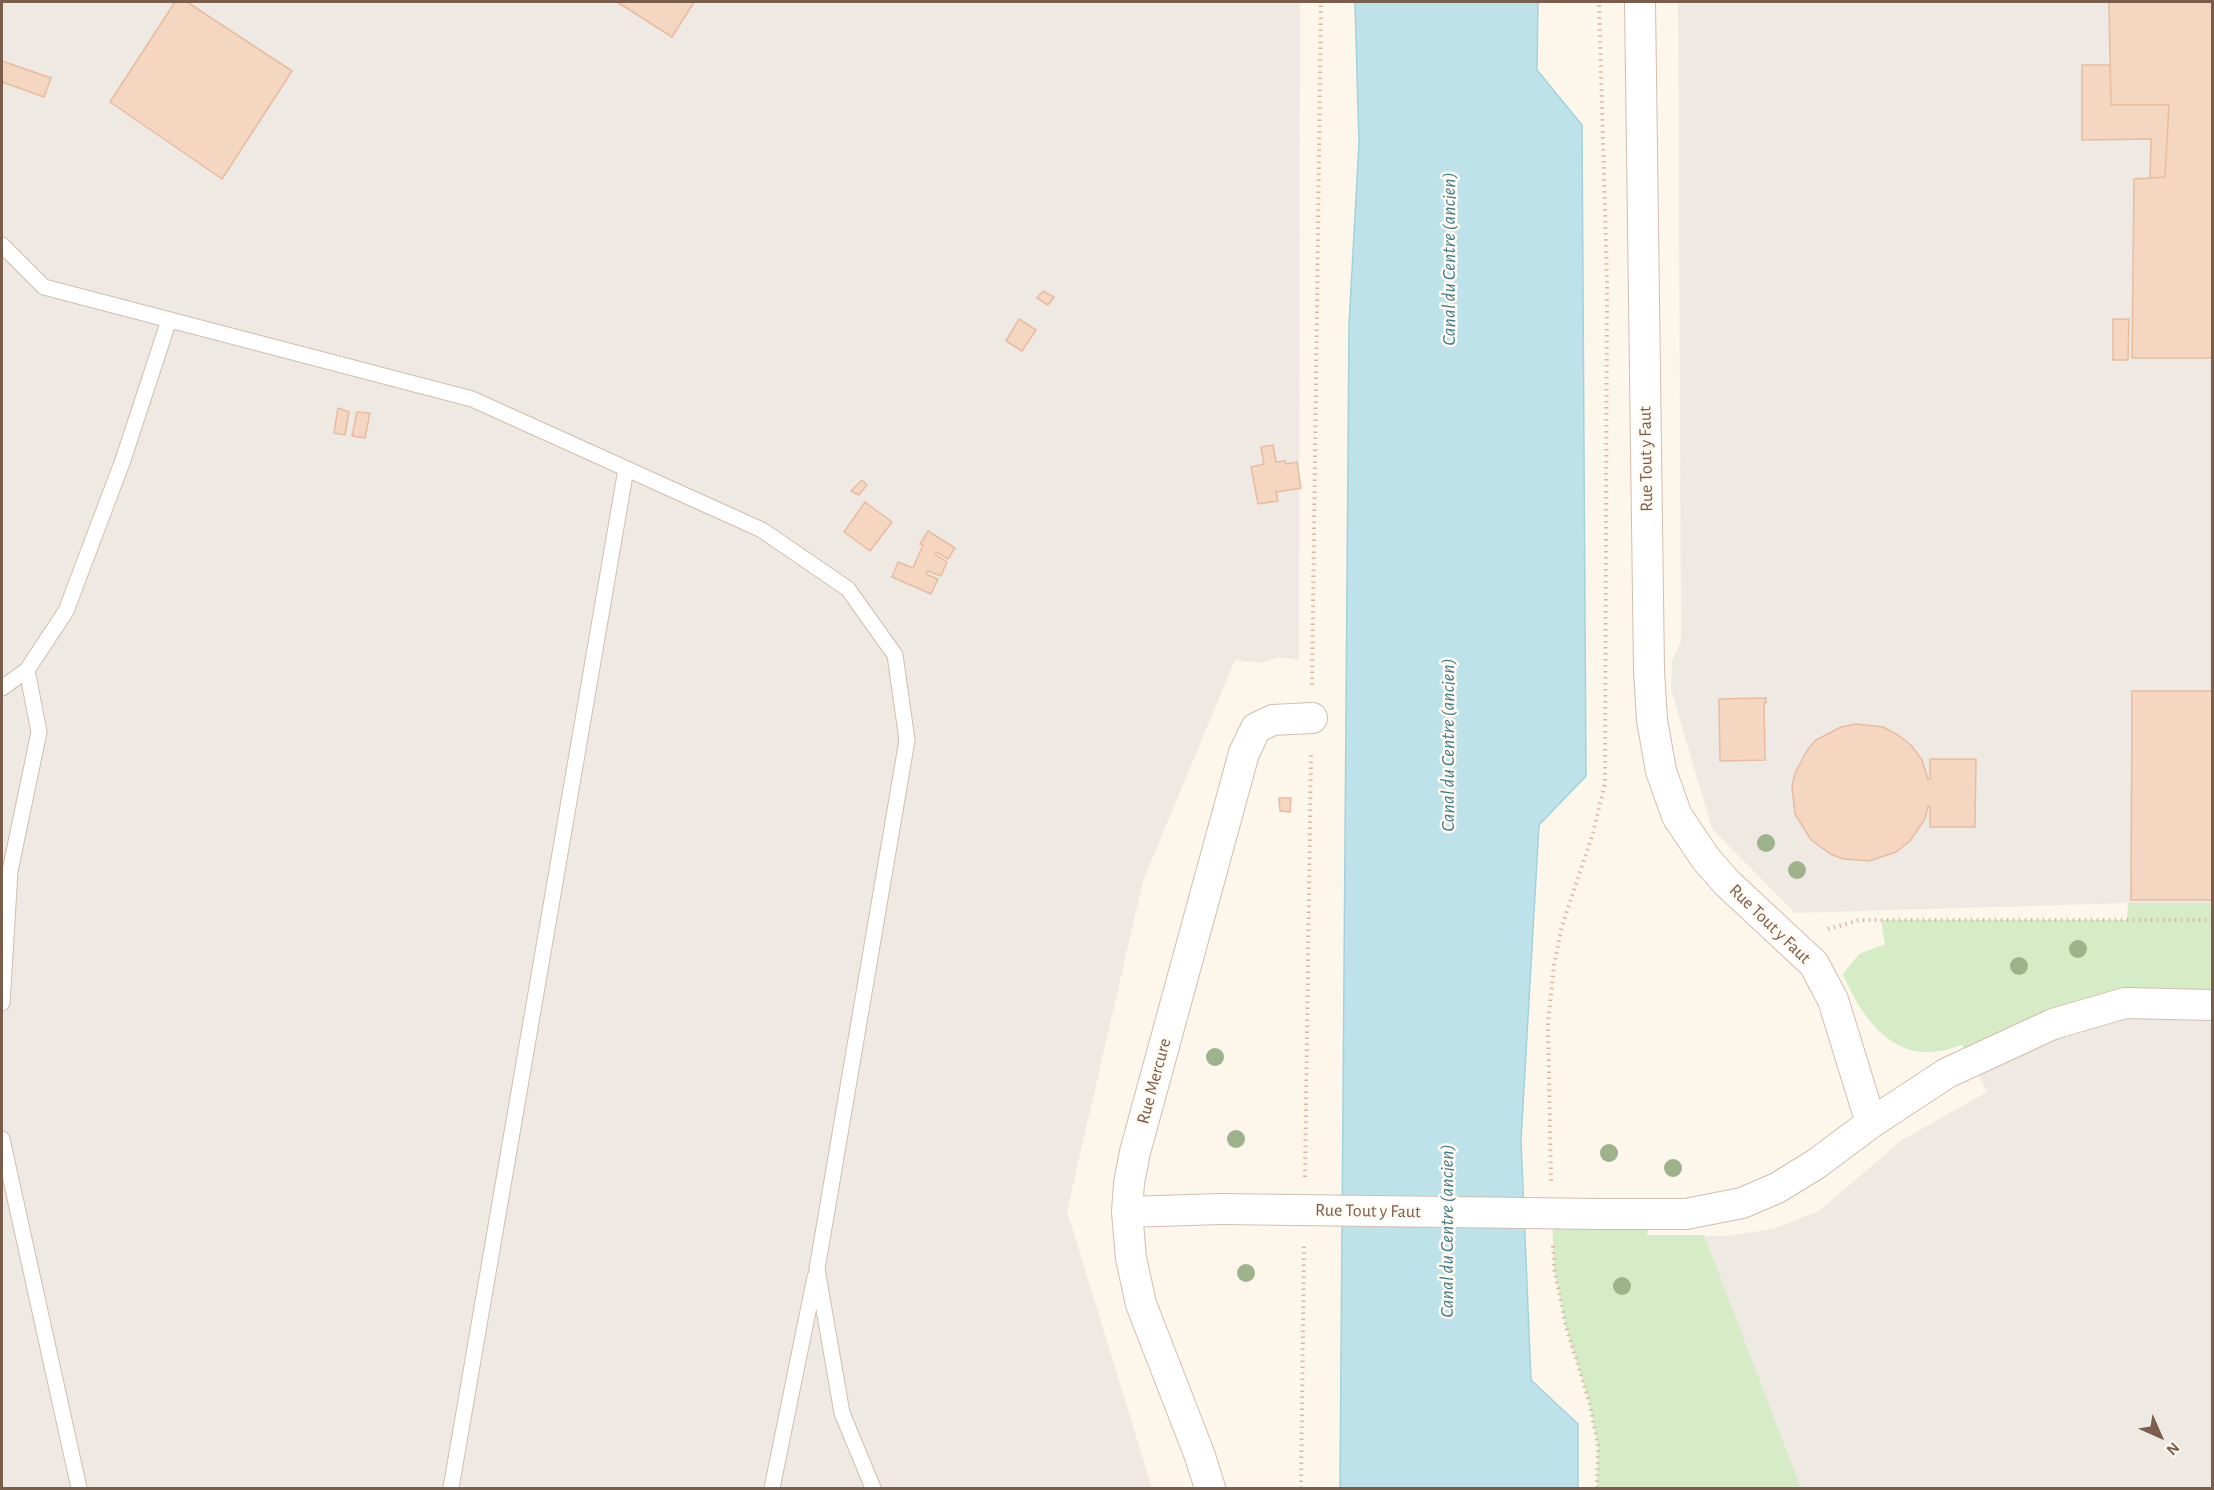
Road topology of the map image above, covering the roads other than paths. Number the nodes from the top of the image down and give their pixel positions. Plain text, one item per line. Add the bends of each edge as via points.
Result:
1 (1640, 2) edge
2 (2, 245) edge
3 (170, 320) junction
4 (626, 469) junction
5 (27, 670) junction
6 (2, 688) edge
7 (1311, 717) dead end
8 (2, 1003) edge
9 (2212, 1005) edge
10 (1871, 1123) junction
11 (2, 1139) edge
12 (1127, 1212) junction
13 (817, 1269) junction
14 (79, 1488) edge
15 (451, 1488) edge
16 (772, 1488) edge
17 (873, 1488) edge
18 (1210, 1488) edge

1 - 10 street, Rue Tout y Faut via 1652,720 1661,771 1677,816 1713,867 1814,964 1833,1000
2 - 3 lane via 44,287
3 - 4 lane via 472,399
3 - 5 lane via 66,611
4 - 13 lane via 762,530 848,589 895,655 907,740
4 - 15 lane
5 - 6 lane
5 - 8 lane via 39,732 10,871
7 - 12 street, Rue Mercure via 1273,720 1256,728 1244,753 1135,1152
9 - 10 street via 2125,1003 2053,1024 1947,1073
10 - 12 street, Rue Tout y Faut, bridge via 1777,1188 1742,1203 1686,1214 1221,1209
11 - 14 lane
12 - 18 street, Rue Mercure via 1131,1258 1142,1304
13 - 16 lane
13 - 17 lane via 842,1413

